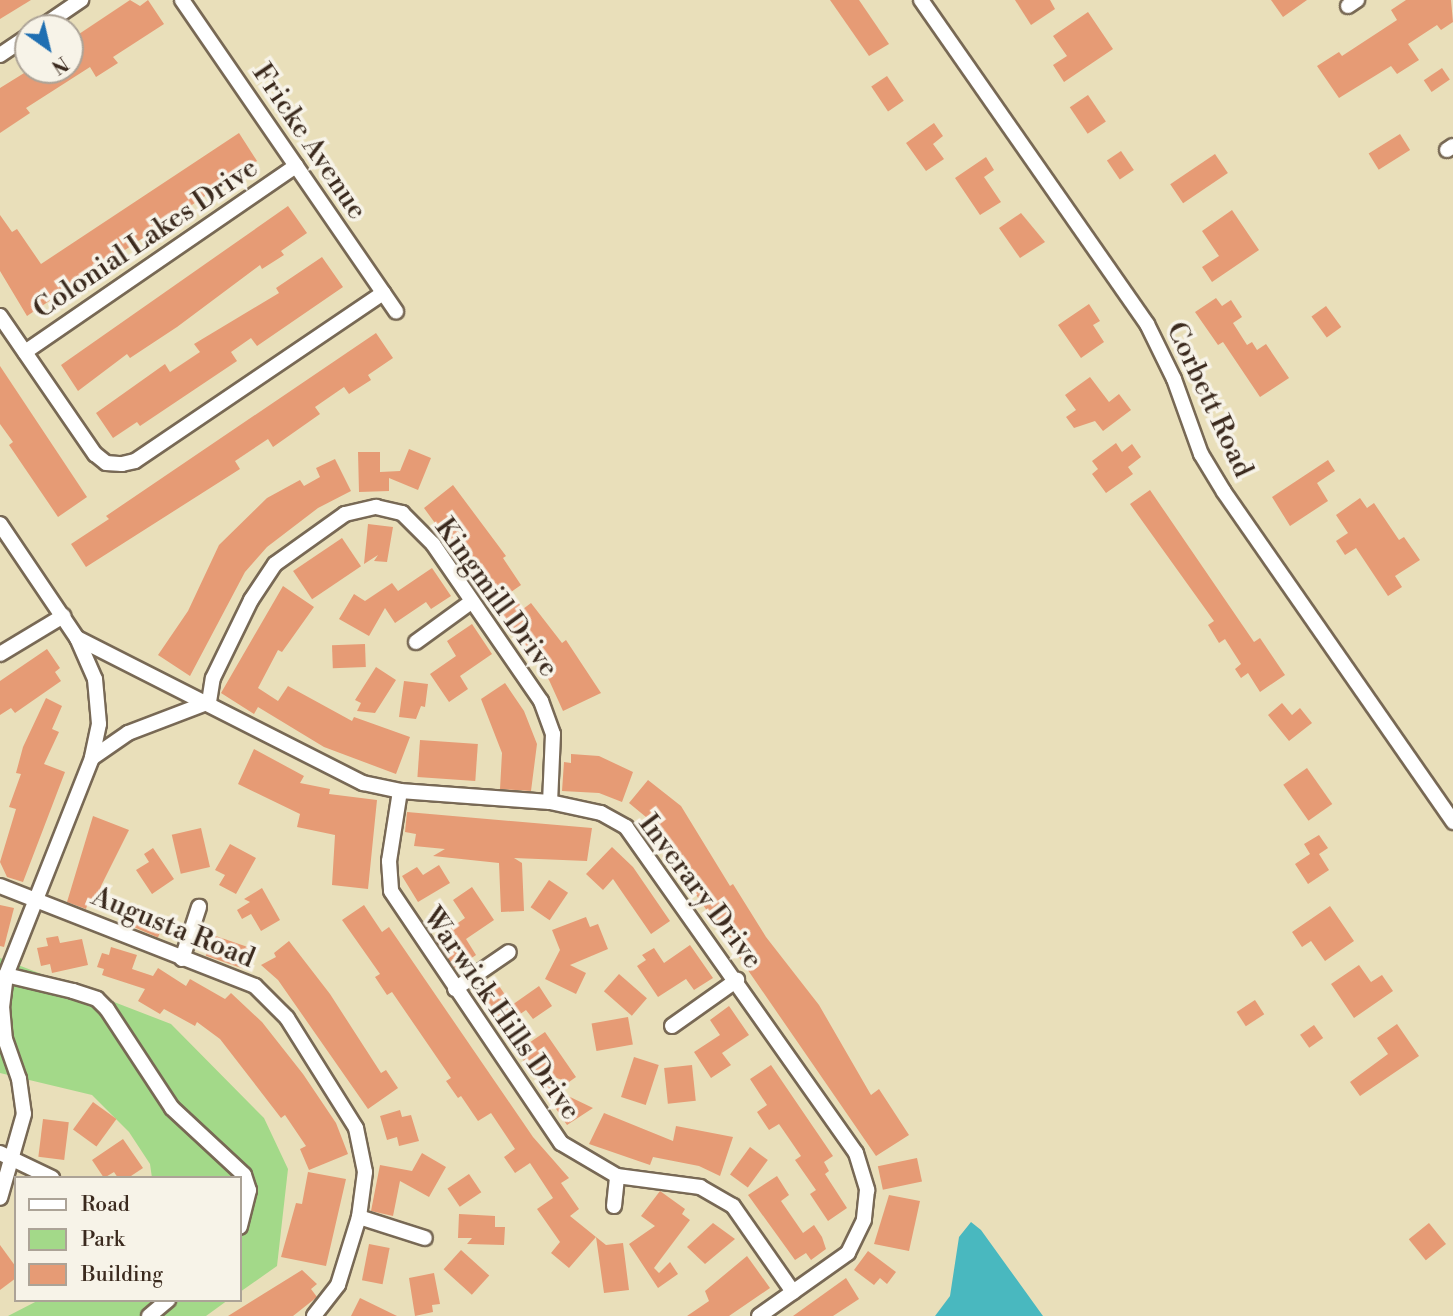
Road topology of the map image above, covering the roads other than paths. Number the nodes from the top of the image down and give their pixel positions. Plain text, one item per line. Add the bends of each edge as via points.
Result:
1 (81, 0) edge
2 (182, 0) edge
3 (921, 0) edge
4 (60, 14) edge
5 (296, 166) junction
6 (383, 293) junction
7 (396, 311) dead end
8 (0, 316) edge
9 (25, 352) junction
10 (0, 524) edge
11 (471, 602) junction
12 (63, 616) junction
13 (77, 638) junction
14 (416, 642) dead end
15 (0, 654) edge
16 (209, 702) junction
17 (92, 758) junction
18 (400, 791) junction
19 (550, 802) junction
20 (1453, 822) edge
21 (0, 886) edge
22 (36, 900) junction
23 (199, 907) dead end
24 (509, 952) dead end
25 (182, 958) junction
26 (6, 975) junction
27 (737, 980) junction
28 (455, 989) junction
29 (672, 1026) dead end
30 (0, 1153) edge
31 (14, 1159) junction
32 (617, 1175) junction
33 (48, 1176) edge
34 (0, 1198) edge
35 (614, 1206) dead end
36 (359, 1217) junction
37 (242, 1220) edge
38 (425, 1238) dead end
39 (793, 1292) junction
40 (166, 1302) edge
41 (775, 1311) edge
42 (149, 1316) edge
43 (314, 1316) edge
44 (759, 1316) edge

1 - 4 street
2 - 5 street, Fricke Avenue
3 - 20 street, Corbett Road via 1147,324 1202,454 1224,492
5 - 6 street, Fricke Avenue
5 - 9 street, Colonial Lakes Drive
6 - 7 street, Fricke Avenue
6 - 9 street via 135,461 122,464 106,463 95,454
8 - 9 street
10 - 12 street
11 - 14 street
11 - 16 street, Kingmill Drive via 433,544 402,513 376,507 345,514 275,564 251,600 213,678
11 - 19 street, Kingmill Drive via 541,701 553,734
12 - 13 street
12 - 15 street
13 - 16 street, Inverary Drive
13 - 17 street via 95,679 99,724
16 - 17 street via 128,733
16 - 18 street, Inverary Drive via 363,783
17 - 22 street
18 - 19 street, Inverary Drive
18 - 28 street, Warwick Hills Drive via 389,860 391,891
19 - 27 street, Inverary Drive via 601,813 625,827
21 - 22 street, Augusta Road
22 - 25 street, Augusta Road
22 - 26 street
23 - 25 street
24 - 28 street
25 - 36 street, Augusta Road via 255,986 287,1018 356,1128 365,1172
26 - 31 street via 2,1006 5,1039 19,1079 24,1114
26 - 37 street via 97,999 107,1009 172,1108 244,1175 250,1190
27 - 29 street
27 - 39 street, Inverary Drive via 856,1153 867,1190 864,1220 848,1253
28 - 32 street, Warwick Hills Drive via 561,1143
30 - 31 street
31 - 33 street
31 - 34 street
32 - 35 street
32 - 39 street, Warwick Hills Drive via 701,1187 733,1206
36 - 38 street
36 - 43 street, Augusta Road via 338,1285
39 - 41 street, Inverary Drive
40 - 42 street
41 - 44 street, Inverary Drive

